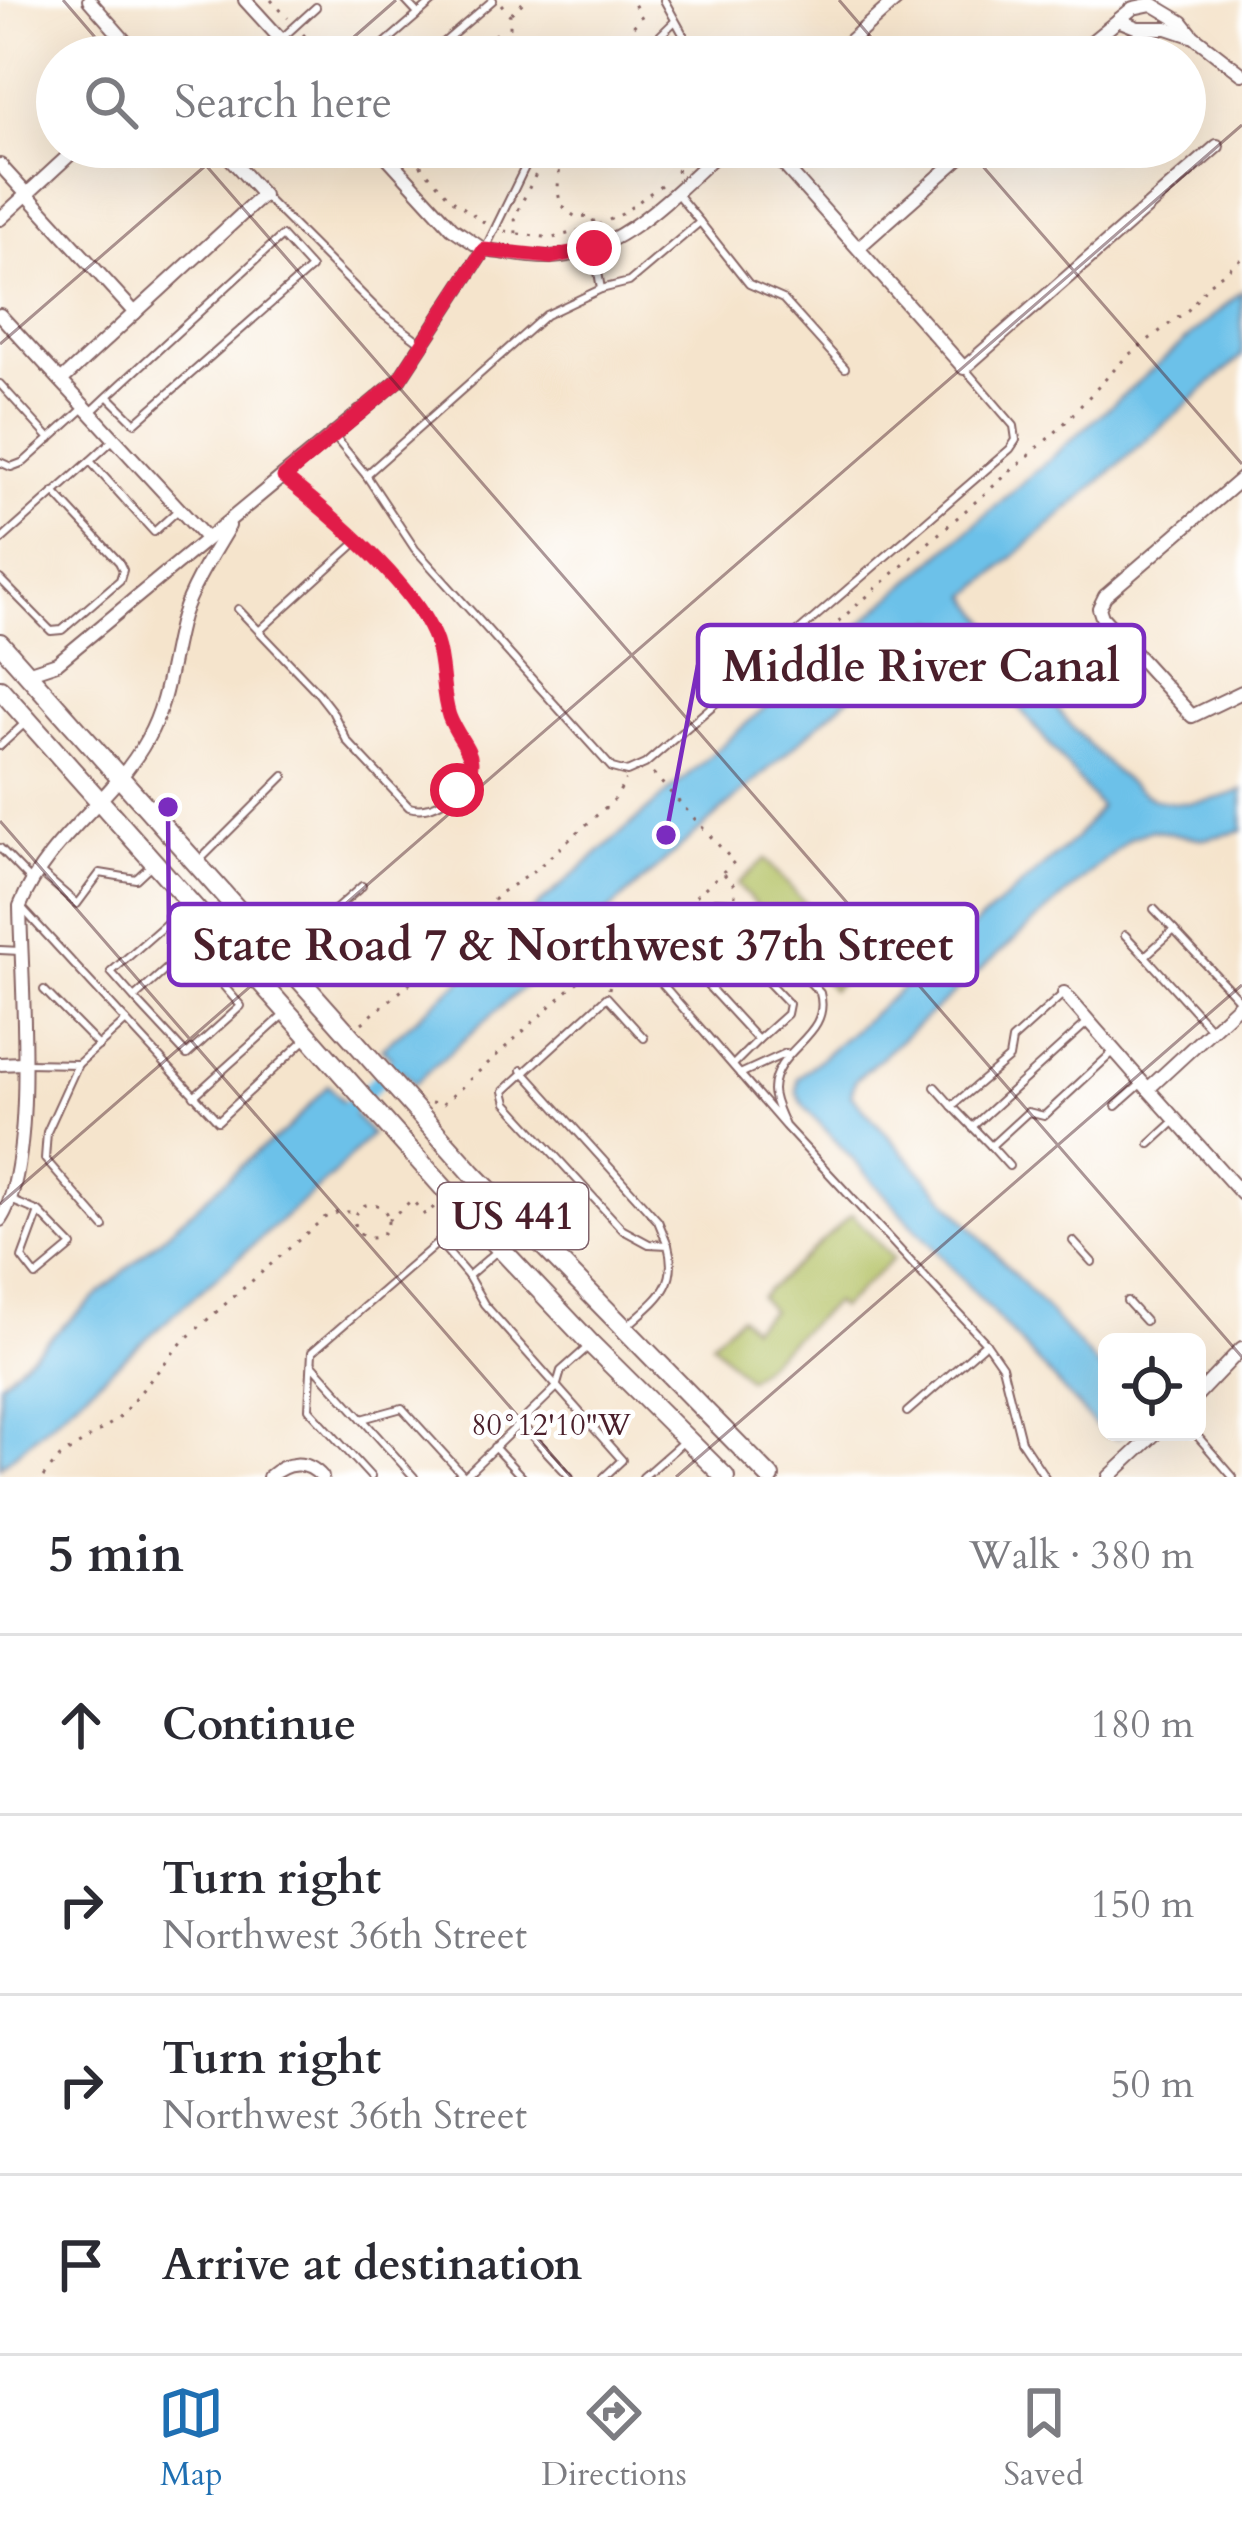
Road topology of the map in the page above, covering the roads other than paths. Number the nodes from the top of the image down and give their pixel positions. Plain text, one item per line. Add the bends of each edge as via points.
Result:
1 (88, 0) edge
2 (245, 0) edge
3 (405, 0) edge
4 (435, 0) edge
5 (497, 0) edge
6 (664, 0) edge
7 (896, 0) edge
8 (880, 5) edge
9 (1161, 7) junction
10 (316, 8) dead end
11 (418, 14) junction
12 (1118, 20) junction
13 (675, 21) junction
14 (1157, 27) junction
15 (121, 36) edge
16 (277, 36) edge
17 (283, 36) edge
18 (393, 36) edge
19 (452, 36) edge
20 (660, 36) edge
21 (684, 36) edge
22 (851, 36) edge
23 (1099, 36) edge
24 (1193, 36) joint
25 (1206, 46) edge
26 (1242, 74) edge
27 (1217, 146) dead end
28 (1206, 156) edge
29 (0, 165) edge
30 (55, 168) edge
31 (239, 168) edge
32 (397, 168) edge
33 (525, 168) edge
34 (701, 168) edge
35 (787, 168) edge
36 (948, 168) edge
37 (1192, 168) edge
38 (675, 191) junction
39 (27, 194) junction
40 (263, 195) junction
41 (0, 220) edge
42 (700, 222) junction
43 (859, 247) junction
44 (594, 248) junction
45 (484, 250) junction
46 (601, 290) junction
47 (135, 313) junction
48 (0, 315) edge
49 (422, 345) junction
50 (845, 368) dead end
51 (964, 368) junction
52 (62, 380) junction
53 (0, 384) edge
54 (108, 396) junction
55 (88, 409) junction
56 (334, 436) junction
57 (50, 439) junction
58 (115, 439) junction
59 (90, 461) junction
60 (0, 462) edge
61 (366, 475) junction
62 (284, 477) junction
63 (1242, 478) edge
64 (54, 492) junction
65 (179, 508) junction
66 (232, 520) junction
67 (206, 538) junction
68 (0, 541) edge
69 (357, 542) junction
70 (0, 579) edge
71 (238, 609) dead end
72 (259, 631) junction
73 (0, 643) edge
74 (27, 673) junction
75 (0, 689) edge
76 (1242, 692) edge
77 (28, 720) junction
78 (0, 746) edge
79 (284, 776) dead end
80 (120, 777) junction
81 (99, 799) junction
82 (0, 848) edge
83 (154, 862) junction
84 (196, 863) junction
85 (34, 875) junction
86 (362, 886) dead end
87 (20, 906) junction
88 (1154, 909) dead end
89 (747, 914) junction
90 (212, 928) junction
91 (1174, 930) junction
92 (1125, 934) dead end
93 (724, 936) junction
94 (268, 945) junction
95 (190, 948) junction
96 (0, 950) edge
97 (21, 951) junction
98 (1145, 956) junction
99 (44, 990) dead end
100 (1064, 993) joint
101 (134, 998) junction
102 (1242, 1002) edge
103 (286, 1012) junction
104 (126, 1021) junction
105 (1089, 1021) junction
106 (1213, 1030) junction
107 (308, 1037) junction
108 (644, 1038) dead end
109 (758, 1040) junction
110 (99, 1046) junction
111 (1115, 1051) junction
112 (789, 1052) junction
113 (22, 1063) junction
114 (0, 1064) edge
115 (78, 1064) junction
116 (733, 1065) junction
117 (522, 1070) junction
118 (740, 1073) junction
119 (1145, 1086) junction
120 (935, 1088) dead end
121 (194, 1096) junction
122 (952, 1106) junction
123 (1116, 1106) dead end
124 (1176, 1120) junction
125 (785, 1126) junction
126 (972, 1127) junction
127 (1150, 1144) dead end
128 (991, 1146) junction
129 (1009, 1166) dead end
130 (1242, 1194) edge
131 (9, 1199) junction
132 (39, 1212) junction
133 (0, 1220) edge
134 (104, 1227) dead end
135 (1073, 1241) dead end
136 (668, 1245) junction
137 (499, 1248) junction
138 (1092, 1262) dead end
139 (468, 1276) junction
140 (1127, 1301) dead end
141 (1145, 1321) dead end
142 (622, 1330) junction
143 (986, 1343) junction
144 (591, 1344) junction
145 (1242, 1348) edge
146 (647, 1354) junction
147 (310, 1362) junction
148 (1206, 1386) edge
149 (556, 1388) junction
150 (907, 1412) dead end
151 (362, 1419) junction
152 (520, 1423) junction
153 (687, 1438) junction
154 (1147, 1441) edge
155 (1202, 1441) edge
156 (494, 1447) junction
157 (462, 1476) edge
158 (269, 1477) edge
159 (322, 1477) edge
160 (371, 1477) edge
161 (414, 1477) edge
162 (522, 1477) edge
163 (570, 1477) edge
164 (604, 1477) edge
165 (643, 1477) edge
166 (725, 1477) edge
167 (770, 1477) edge
168 (1045, 1477) edge
169 (1109, 1477) edge
170 (1233, 1477) edge

1 - 15 street
2 - 16 street
3 - 11 lane
4 - 11 lane
5 - 19 lane
6 - 13 lane
7 - 8 street
8 - 22 street
9 - 12 street via 1143,4
9 - 14 street
9 - 24 street
10 - 17 lane
11 - 18 lane
12 - 14 street
12 - 23 street
13 - 20 lane
13 - 21 lane
14 - 24 street
25 - 26 street
27 - 28 street
29 - 39 street
30 - 39 street
31 - 40 street
32 - 45 street
33 - 45 lane
34 - 38 street
35 - 43 street
36 - 43 street
37 - 51 street
38 - 42 lane
38 - 44 street
39 - 41 street
39 - 47 street
40 - 47 street
40 - 49 lane
42 - 46 lane via 629,282
42 - 50 lane via 749,284 783,299
43 - 51 street
44 - 45 street via 551,257
44 - 46 lane
45 - 49 street
46 - 61 lane via 546,315
47 - 52 street
48 - 52 street
49 - 56 street via 399,380
51 - 61 lane via 1017,433 1010,448 627,772 612,768 416,549
52 - 55 street
53 - 57 lane
54 - 54 lane via 282,236 311,268 135,423
54 - 55 lane
55 - 57 lane
55 - 58 street
56 - 61 lane
56 - 62 street
57 - 60 lane via 24,463
58 - 59 lane
58 - 65 street
59 - 64 lane
59 - 65 lane via 154,532
62 - 66 street
62 - 69 lane
63 - 76 street via 1100,608 1192,716
64 - 68 lane
64 - 70 lane via 119,562 120,580 51,631
65 - 67 street
66 - 67 street
66 - 80 street via 183,611 151,733
67 - 74 street via 56,663
69 - 72 lane
69 - 72 lane via 437,644 448,714 472,763 457,790 422,810 410,807
71 - 72 lane
73 - 74 main road, US 441
74 - 80 main road, US 441
75 - 77 main road, US 441
77 - 78 lane
77 - 81 main road, US 441
79 - 84 lane
80 - 81 street
80 - 84 main road, US 441
81 - 83 main road, US 441
81 - 85 street
82 - 85 lane
83 - 85 lane via 136,879 100,873 77,904
83 - 90 main road, US 441
84 - 94 main road, US 441
85 - 87 street
86 - 94 lane via 327,916
87 - 97 street
87 - 104 lane
88 - 91 lane
89 - 93 lane
89 - 112 lane via 824,1005 820,1021
89 - 116 lane via 735,903 715,902 656,958 657,977
90 - 95 lane
90 - 103 main road, US 441
91 - 98 lane
91 - 102 lane
92 - 98 lane
93 - 109 lane via 694,964
93 - 109 lane via 789,1004
94 - 142 main road, US 441
95 - 101 lane
95 - 101 lane via 168,922 111,972
95 - 101 lane via 241,1006 187,1055
96 - 97 lane
97 - 113 street
98 - 106 lane
99 - 110 lane
100 - 105 street
100 - 122 lane via 1012,1040 1009,1058
102 - 106 street
103 - 107 main road, US 441
103 - 121 lane
104 - 110 lane
104 - 121 lane
105 - 111 street
105 - 126 lane
106 - 119 street
107 - 121 lane via 218,1121
107 - 137 main road, US 441
108 - 117 lane via 607,997
109 - 116 lane
110 - 115 lane
111 - 119 street
111 - 128 lane via 1044,1116 1028,1112
112 - 118 lane
112 - 125 lane via 772,1095
113 - 114 street
113 - 115 lane
113 - 131 street via 24,1122
115 - 134 lane via 47,1132 45,1159
116 - 118 lane
117 - 136 lane via 658,1221
117 - 136 lane via 504,1090 507,1102 623,1230
118 - 125 lane
119 - 123 lane
119 - 124 street
120 - 122 lane
122 - 126 lane
124 - 127 lane
124 - 130 street
125 - 143 lane
126 - 128 lane
128 - 129 lane
131 - 132 lane
131 - 133 street
132 - 132 lane via 72,1246 36,1276 22,1258
135 - 138 lane
136 - 142 lane via 674,1267 666,1289
137 - 139 lane
137 - 144 main road, US 441
139 - 147 lane via 439,1242
139 - 149 lane
140 - 141 lane
142 - 146 main road, US 441
143 - 150 lane
143 - 168 lane via 1001,1366 1021,1441
144 - 146 main road
144 - 149 lane
144 - 153 main road, US 441
145 - 148 street
146 - 167 main road, US 441
147 - 151 lane
147 - 160 lane via 309,1409
149 - 152 lane
149 - 164 lane via 622,1460
151 - 157 lane via 402,1408
151 - 161 lane
152 - 156 lane
152 - 163 lane
153 - 165 lane
153 - 166 main road, US 441
154 - 169 street
155 - 170 lane
156 - 157 lane
156 - 162 lane
158 - 159 street via 298,1463

